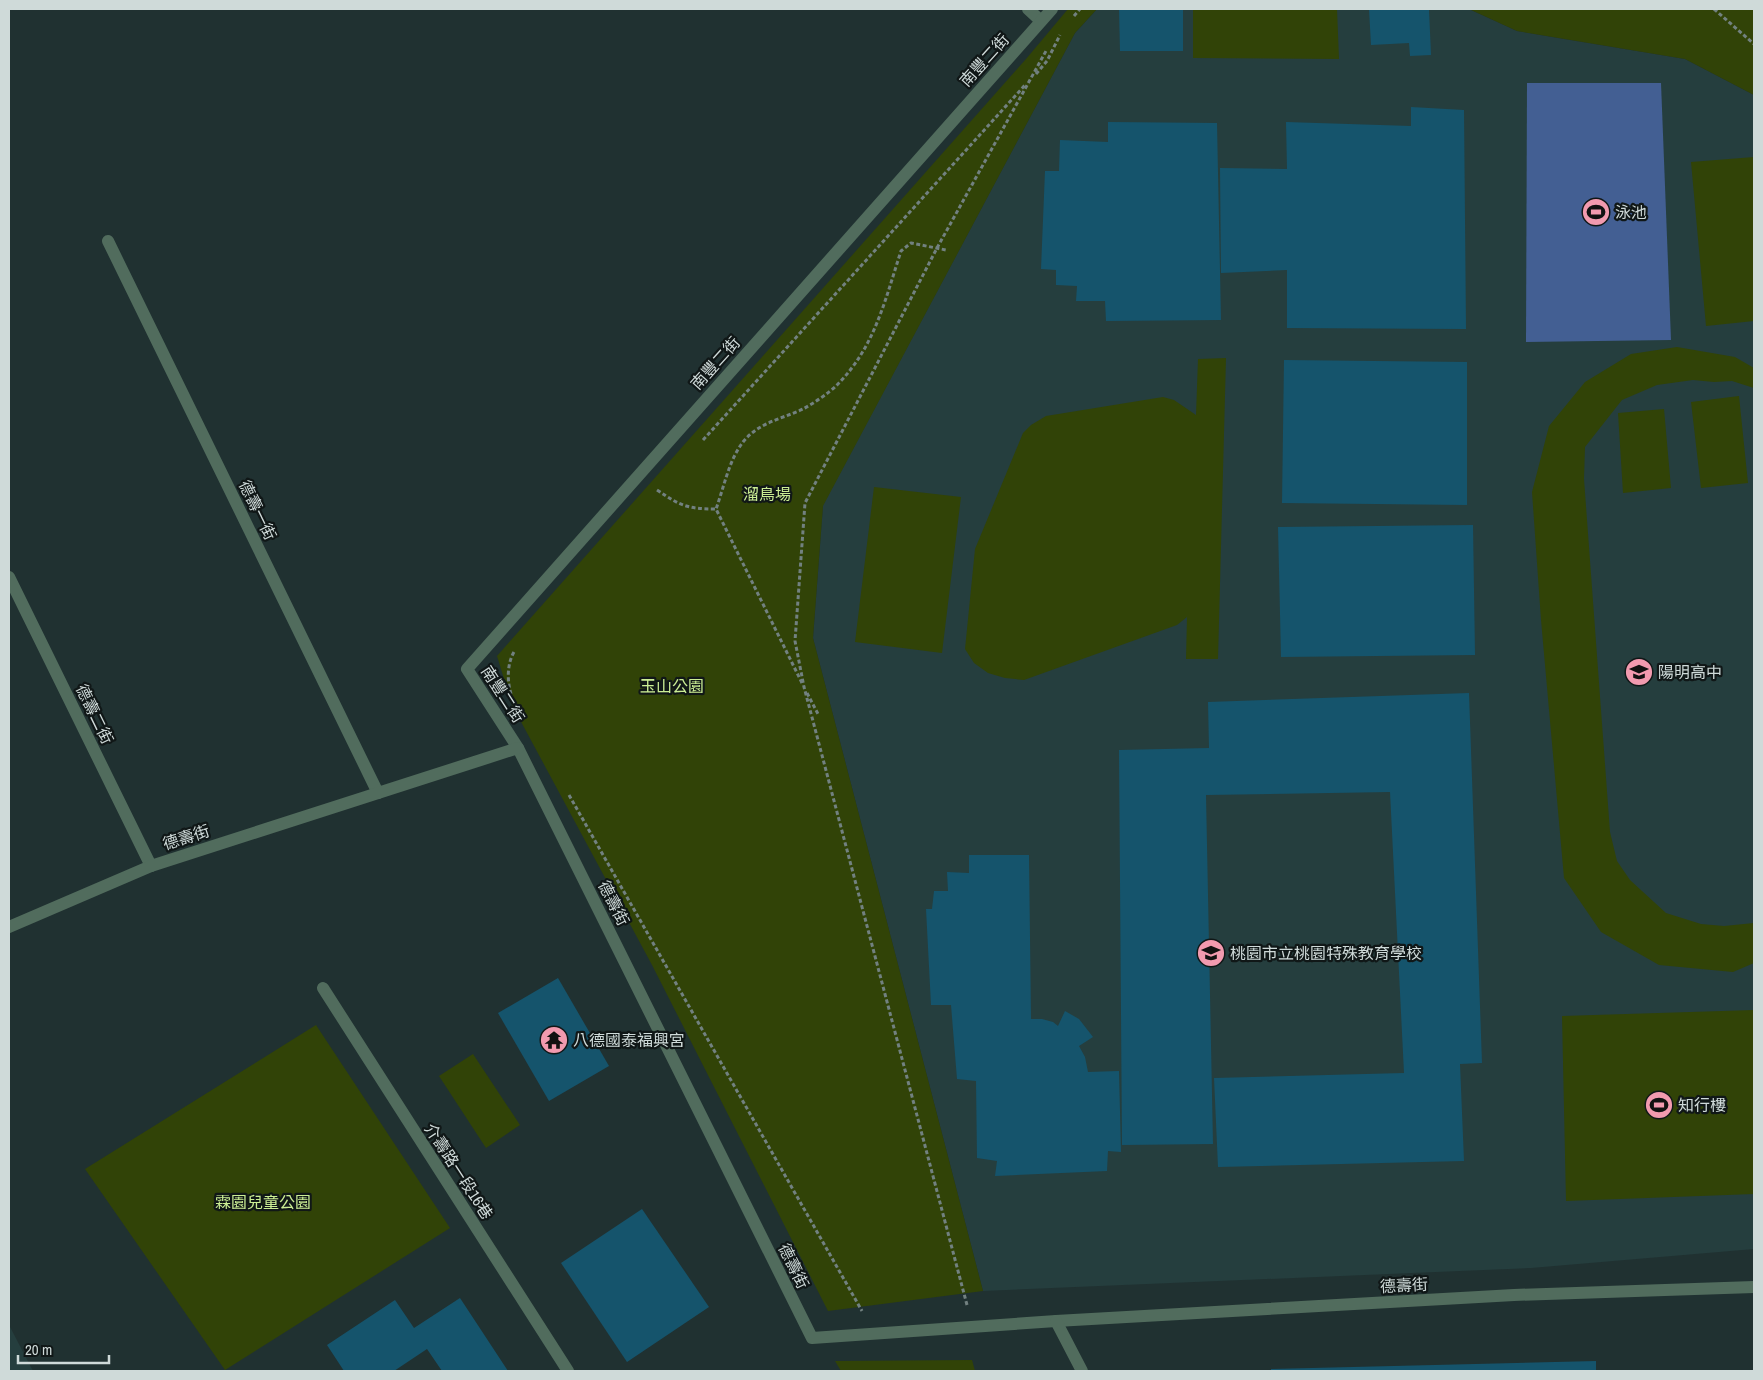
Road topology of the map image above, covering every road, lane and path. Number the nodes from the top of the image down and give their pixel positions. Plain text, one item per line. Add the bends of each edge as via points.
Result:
1 (1028, 9) edge
2 (1052, 9) edge
3 (1076, 9) edge
4 (1080, 9) edge
5 (1714, 9) edge
6 (1070, 15) dead end
7 (1041, 21) junction
8 (1069, 22) dead end
9 (1062, 28) dead end
10 (1754, 44) edge
11 (1030, 80) junction
12 (108, 242) dead end
13 (937, 248) junction
14 (946, 250) dead end
15 (697, 446) dead end
16 (651, 497) dead end
17 (716, 509) junction
18 (9, 577) edge
19 (518, 645) dead end
20 (804, 687) junction
21 (515, 700) dead end
22 (818, 714) dead end
23 (518, 748) junction
24 (378, 793) junction
25 (568, 795) dead end
26 (151, 866) junction
27 (9, 928) edge
28 (323, 988) dead end
29 (1754, 1287) edge
30 (968, 1306) junction
31 (975, 1306) dead end
32 (958, 1307) dead end
33 (870, 1310) dead end
34 (1056, 1321) junction
35 (568, 1371) edge
36 (1082, 1371) edge

1 - 7 street
2 - 7 street, 南豐二街
3 - 6 path
4 - 8 path
5 - 10 path
7 - 23 street, 南豐二街 via 467,669
9 - 11 path via 1047,61
11 - 13 path
11 - 15 path
12 - 24 street, 德壽一街
13 - 14 path
13 - 17 path via 911,243 901,251 875,330 856,362 836,386 804,408 756,429 744,441 734,457
13 - 20 path via 805,503 795,641
16 - 17 path via 657,490 676,503 694,509
17 - 20 path
18 - 26 street, 德壽二街
19 - 21 path via 511,657 508,673 510,692
20 - 22 path
20 - 30 path
23 - 24 street, 德壽街
23 - 34 street, 德壽街 via 812,1338
24 - 26 street, 德壽街
25 - 33 path via 861,1311
26 - 27 street, 德壽街
28 - 35 street, 介壽路一段16巷
29 - 34 street, 德壽街 via 1514,1295
30 - 31 path
30 - 32 path
34 - 36 street

